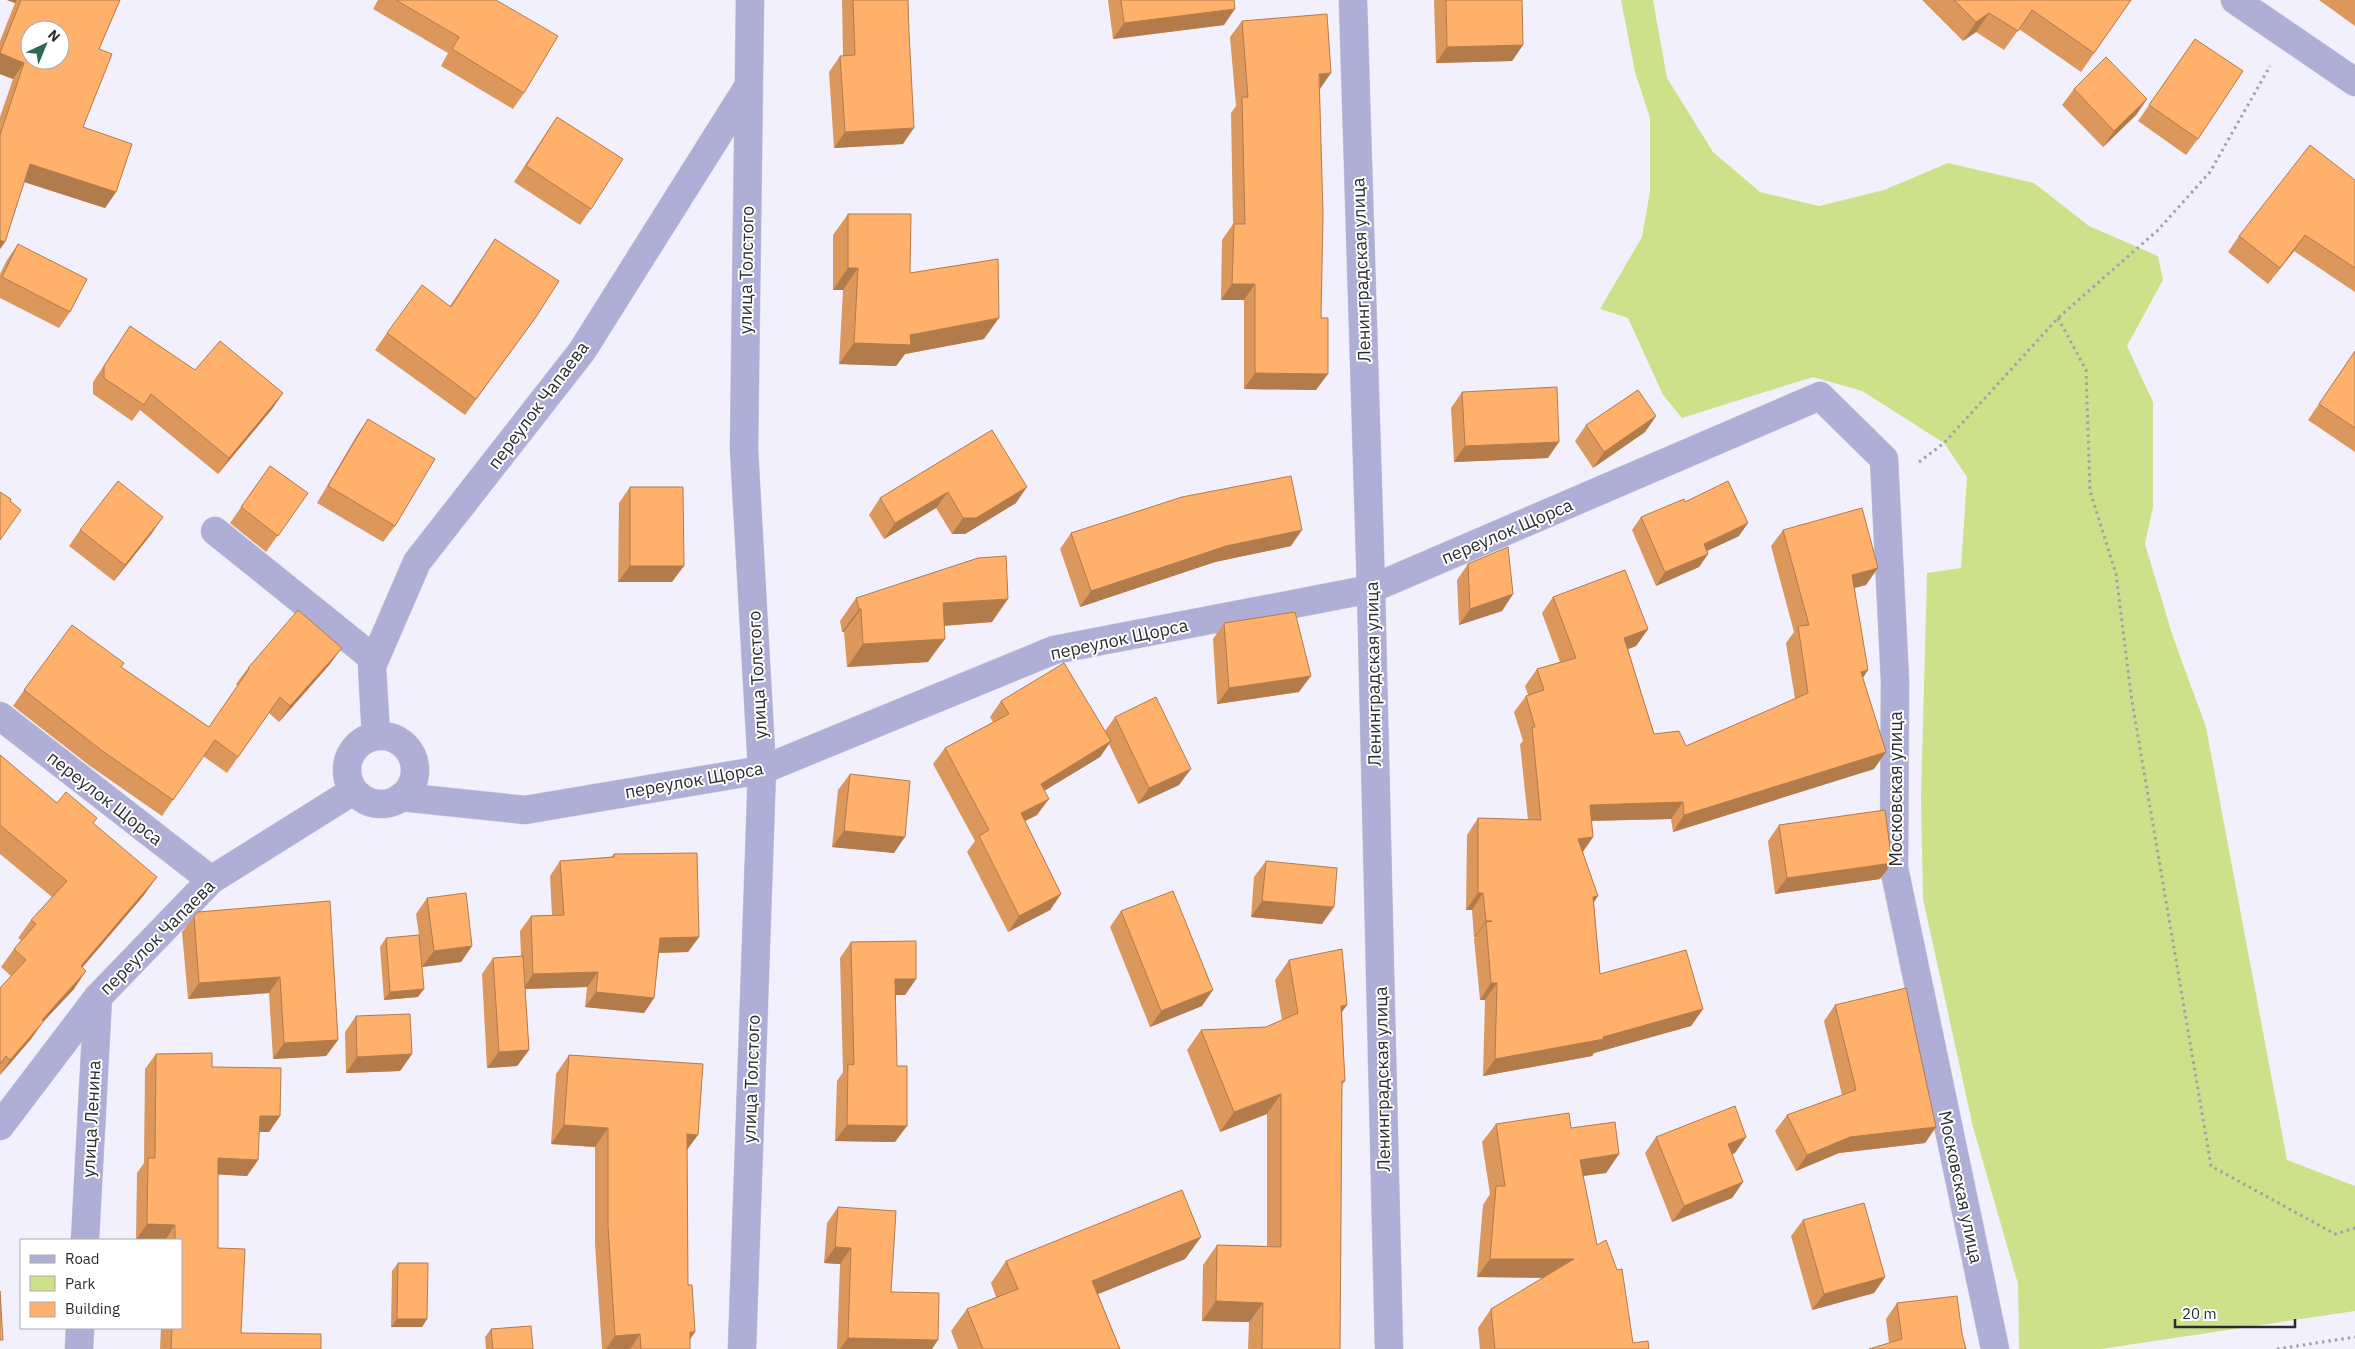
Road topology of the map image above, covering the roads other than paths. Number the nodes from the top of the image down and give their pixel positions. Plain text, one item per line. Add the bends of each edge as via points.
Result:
1 (750, 0) edge
2 (1353, 0) edge
3 (2235, 0) edge
4 (2355, 82) edge
5 (748, 87) junction
6 (1820, 396) joint
7 (215, 531) dead end
8 (1371, 589) junction
9 (374, 659) junction
10 (0, 716) edge
11 (376, 736) junction
12 (762, 770) junction
13 (353, 791) junction
14 (402, 797) junction
15 (211, 880) junction
16 (98, 997) junction
17 (0, 1126) edge
18 (85, 1239) edge
19 (80, 1329) edge
20 (79, 1349) edge
21 (742, 1349) edge
22 (1389, 1349) edge
23 (1995, 1349) edge

1 - 5 street, улица Толстого
2 - 8 street, Ленинградская улица
3 - 4 street
5 - 9 street, переулок Чапаева via 582,351 417,562
5 - 12 street, улица Толстого via 744,449
6 - 8 street, переулок Щорса
6 - 23 street, Московская улица via 1884,460 1895,681 1894,868
7 - 9 street
8 - 12 street, переулок Щорса via 1054,650
8 - 22 street, Ленинградская улица
9 - 11 street, переулок Чапаева
10 - 15 street, переулок Щорса
11 - 13 street via 360,743 349,756 346,767
11 - 14 street via 398,741 412,758 414,779
12 - 14 street, переулок Щорса via 525,810
12 - 21 street, улица Толстого
13 - 14 street via 370,803 392,803
13 - 15 street, переулок Чапаева
15 - 16 street, переулок Чапаева
16 - 17 street, переулок Чапаева
16 - 18 street, улица Ленина
19 - 20 street

